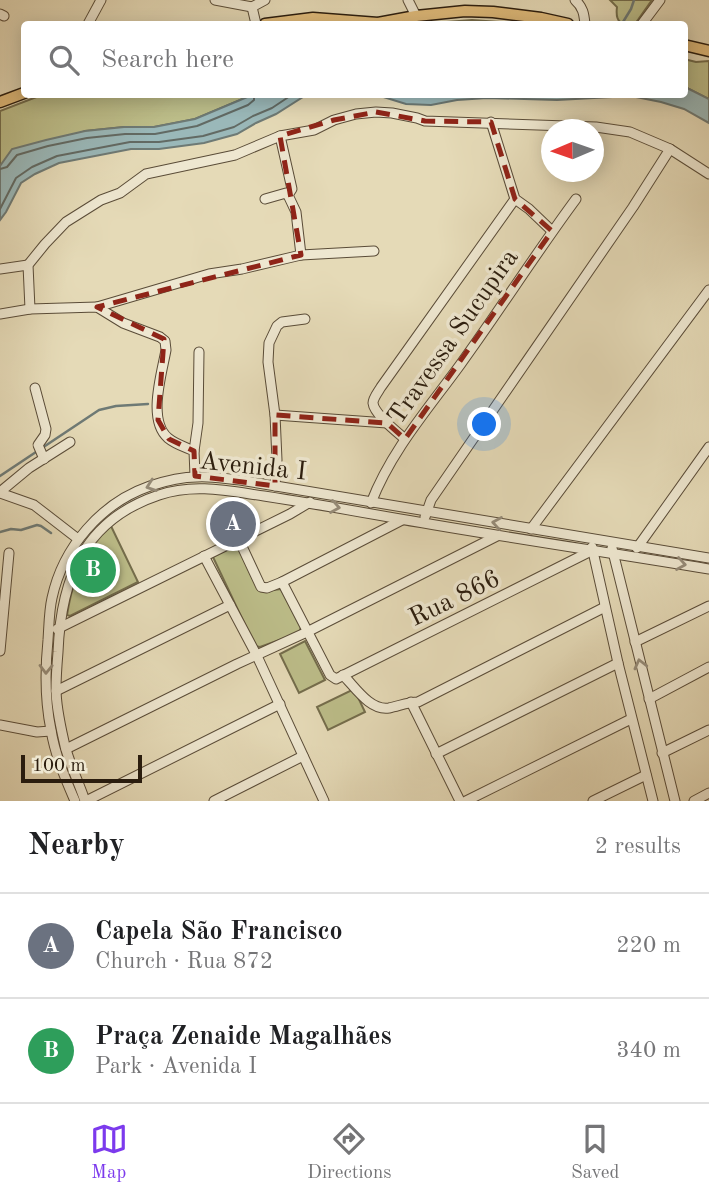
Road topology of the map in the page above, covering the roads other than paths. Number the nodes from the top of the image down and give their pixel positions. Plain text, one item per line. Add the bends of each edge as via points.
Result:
1 (101, 0) edge
2 (215, 0) edge
3 (263, 0) edge
4 (408, 0) edge
5 (575, 0) edge
6 (660, 0) edge
7 (252, 7) junction
8 (416, 16) junction
9 (90, 21) edge
10 (255, 21) edge
11 (289, 21) edge
12 (352, 21) edge
13 (389, 21) edge
14 (554, 21) edge
15 (585, 21) edge
16 (644, 21) edge
17 (688, 47) edge
18 (709, 51) edge
19 (21, 94) edge
20 (0, 102) edge
21 (491, 122) junction
22 (280, 136) junction
23 (670, 149) junction
24 (709, 174) edge
25 (288, 195) junction
26 (265, 198) dead end
27 (515, 199) junction
28 (576, 199) dead end
29 (552, 231) junction
30 (374, 251) dead end
31 (301, 255) junction
32 (28, 265) junction
33 (0, 269) edge
34 (709, 290) edge
35 (97, 307) junction
36 (30, 309) junction
37 (0, 314) edge
38 (305, 319) dead end
39 (199, 352) dead end
40 (35, 388) dead end
41 (275, 415) junction
42 (387, 423) junction
43 (405, 439) junction
44 (70, 442) dead end
45 (709, 447) edge
46 (194, 451) junction
47 (44, 459) junction
48 (195, 477) junction
49 (275, 486) junction
50 (0, 492) edge
51 (316, 493) junction
52 (309, 503) junction
53 (371, 503) junction
54 (426, 512) junction
55 (402, 520) junction
56 (424, 523) junction
57 (531, 529) junction
58 (498, 535) junction
59 (590, 538) junction
60 (78, 539) junction
61 (239, 540) junction
62 (611, 542) junction
63 (637, 546) junction
64 (593, 550) junction
65 (9, 553) dead end
66 (613, 553) junction
67 (204, 556) junction
68 (636, 556) junction
69 (709, 558) edge
70 (709, 569) edge
71 (282, 582) junction
72 (230, 605) junction
73 (709, 606) edge
74 (605, 607) junction
75 (59, 628) junction
76 (307, 632) junction
77 (49, 633) junction
78 (635, 642) junction
79 (0, 651) edge
80 (257, 656) junction
81 (618, 663) junction
82 (709, 667) edge
83 (343, 675) junction
84 (56, 691) junction
85 (649, 699) junction
86 (415, 702) junction
87 (279, 704) junction
88 (631, 719) junction
89 (0, 725) edge
90 (709, 730) edge
91 (51, 731) junction
92 (66, 749) junction
93 (662, 753) junction
94 (436, 754) junction
95 (303, 757) junction
96 (646, 775) junction
97 (709, 793) edge
98 (75, 801) edge
99 (86, 801) edge
100 (214, 801) edge
101 (324, 801) edge
102 (460, 801) edge
103 (466, 801) edge
104 (593, 801) edge
105 (653, 801) edge
106 (675, 801) edge
107 (694, 801) edge

1 - 9 street
2 - 7 street
3 - 7 street
4 - 8 street
5 - 15 street via 584,11
6 - 16 street
7 - 10 street
8 - 13 main road
8 - 14 main road via 493,12
11 - 12 main road
17 - 18 main road
19 - 20 main road
21 - 22 street via 425,121 376,112
21 - 23 street via 618,130
21 - 27 street
22 - 25 street via 292,189
22 - 32 street via 235,155 146,174 66,222
23 - 24 street
23 - 54 street
25 - 26 street
25 - 31 street via 296,212
27 - 29 street
27 - 42 street via 373,400
28 - 29 street, Travessa Sucupira
29 - 43 street, Travessa Sucupira
30 - 31 street
31 - 35 street via 209,274
32 - 33 street
32 - 36 street
34 - 57 street
35 - 36 street
35 - 46 street via 164,341 158,420 169,439
36 - 37 street
38 - 41 street via 282,322 269,343
39 - 46 street
40 - 47 street via 46,429 38,448
41 - 42 street
41 - 49 street
42 - 43 street
43 - 53 street, Travessa Sucupira
44 - 47 street
45 - 63 street
46 - 48 street
47 - 50 street
48 - 49 street, Avenida I
48 -> 60 street, Avenida I via 136,491 101,514
49 - 51 street, Avenida I
50 - 60 street via 34,505
51 - 52 street
51 - 53 street, Avenida I
52 -> 55 street, Avenida I
52 - 61 street
52 - 75 street, Avenida I via 192,488 132,507 87,545 68,582
53 - 54 street, Avenida I
54 - 56 street
57 -> 54 street, Avenida I
55 - 56 street, Avenida I
55 - 71 street
56 - 58 street, Avenida I
57 - 59 street, Avenida I
58 - 64 street, Avenida I
58 - 76 street
59 - 62 street, Avenida I
59 - 64 street
60 - 77 street, Avenida I via 52,597
61 - 67 street
61 - 71 street via 261,587
62 - 63 street, Avenida I
62 - 66 street
63 - 68 street
63 - 69 street, Avenida I
64 - 66 street, Avenida I
64 - 74 street
64 - 83 street, Rua 866
65 - 79 street
66 - 68 street, Avenida I
66 - 78 street
67 - 72 street
67 - 75 street
68 -> 70 street, Avenida I
71 - 76 street
72 - 80 street
72 - 84 street
73 - 78 street
74 - 81 street
74 - 86 street
75 - 77 street
75 - 84 street, Avenida I
76 - 80 street
76 - 83 street, Rua 866 via 333,678
77 -> 91 street, Avenida I via 46,694
85 -> 78 street
80 - 87 street
80 - 92 street
81 - 88 street
81 - 94 street
82 - 85 street
83 - 86 street via 380,708
84 - 92 street, Avenida I
85 - 93 street
86 - 94 street
87 - 95 street
87 - 99 street
88 - 96 street
88 - 103 street
89 - 91 street
90 - 93 street
91 - 98 street, Avenida I
92 - 99 street, Avenida I
93 - 106 street
94 - 102 street
95 - 100 street
95 - 101 street
96 - 104 street
96 - 105 street
97 - 107 street

